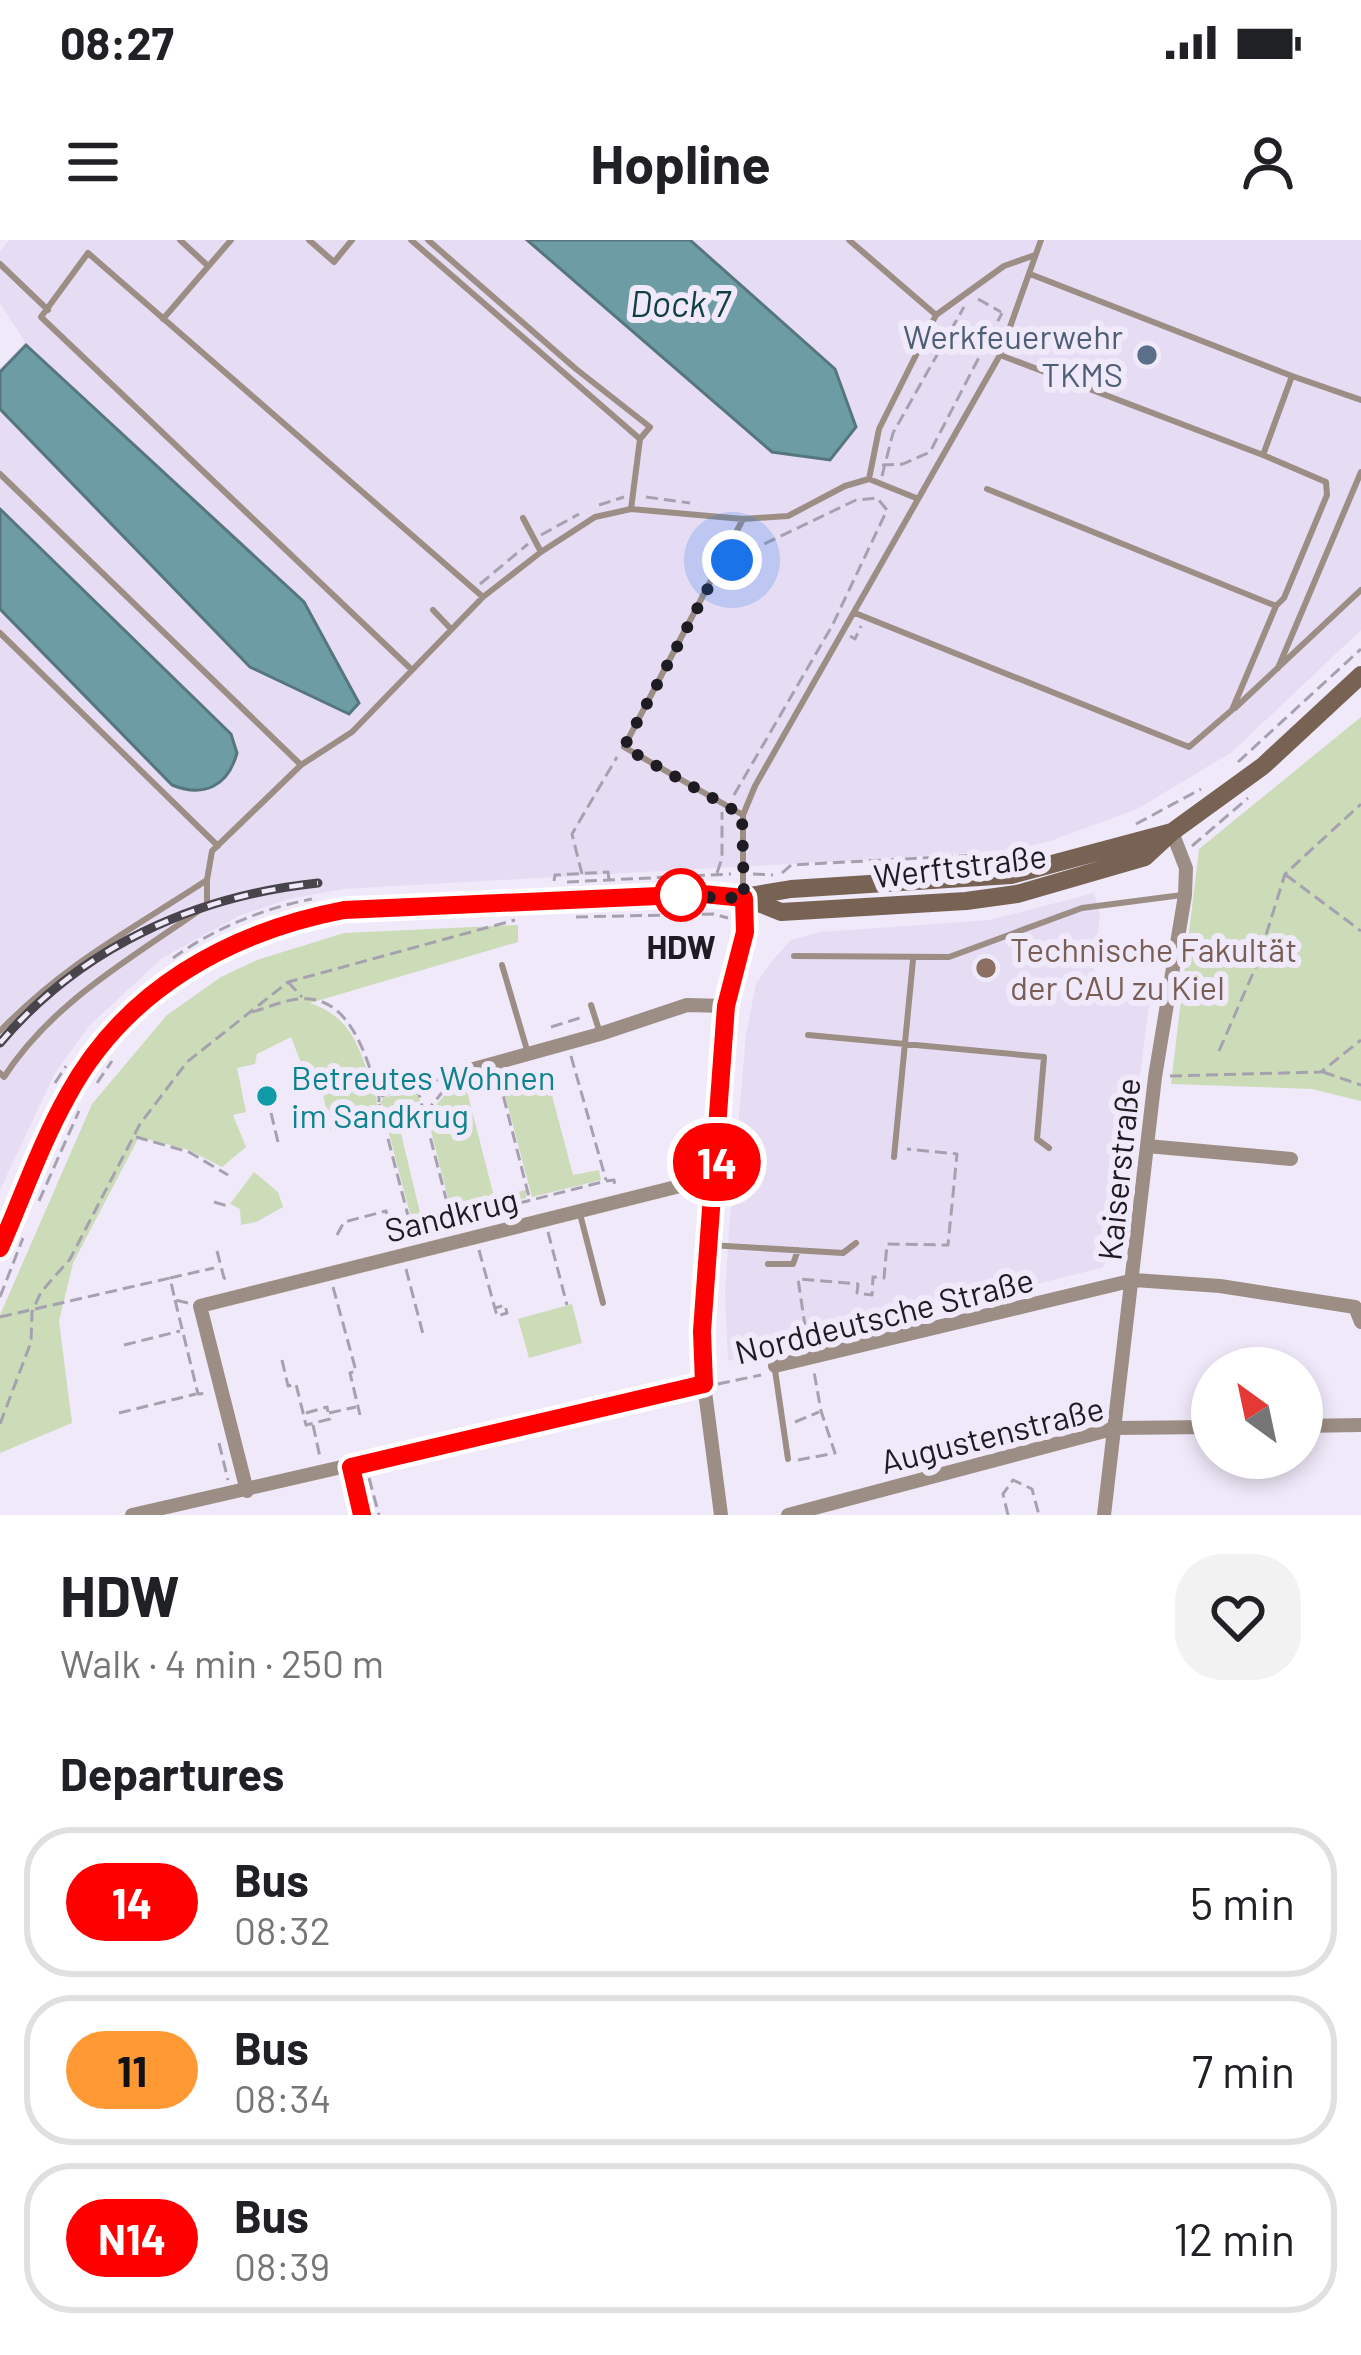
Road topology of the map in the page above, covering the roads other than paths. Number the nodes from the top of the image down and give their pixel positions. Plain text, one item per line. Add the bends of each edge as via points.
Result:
1 (180, 240) edge
2 (231, 240) edge
3 (309, 240) edge
4 (352, 240) edge
5 (411, 240) edge
6 (428, 240) edge
7 (849, 240) edge
8 (1041, 240) edge
9 (1035, 255) junction
10 (0, 264) edge
11 (207, 265) junction
12 (1030, 274) junction
13 (48, 310) junction
14 (936, 315) junction
15 (163, 319) junction
16 (1000, 355) junction
17 (573, 372) junction
18 (1292, 376) junction
19 (1361, 400) edge
20 (640, 439) junction
21 (1263, 455) junction
22 (1361, 472) edge
23 (0, 474) edge
24 (869, 479) junction
25 (986, 489) dead end
26 (916, 498) junction
27 (631, 509) junction
28 (523, 518) dead end
29 (743, 519) junction
30 (541, 552) junction
31 (1361, 590) edge
32 (483, 597) junction
33 (1276, 606) junction
34 (433, 610) dead end
35 (855, 614) junction
36 (451, 628) junction
37 (0, 633) edge
38 (1278, 668) junction
39 (411, 670) junction
40 (1361, 675) edge
41 (1232, 710) junction
42 (301, 765) junction
43 (742, 815) junction
44 (1172, 832) junction
45 (218, 845) junction
46 (207, 880) junction
47 (1185, 895) junction
48 (744, 898) junction
49 (794, 956) dead end
50 (913, 960) junction
51 (502, 965) dead end
52 (592, 1005) dead end
53 (726, 1006) junction
54 (0, 1031) edge
55 (597, 1035) junction
56 (808, 1035) dead end
57 (903, 1041) junction
58 (529, 1054) junction
59 (459, 1073) road end
60 (2, 1075) edge
61 (0, 1087) edge
62 (1147, 1146) junction
63 (1048, 1148) dead end
64 (894, 1152) road end
65 (1291, 1159) dead end
66 (716, 1177) junction
67 (580, 1210) junction
68 (856, 1243) dead end
69 (710, 1245) junction
70 (0, 1248) edge
71 (798, 1250) junction
72 (768, 1264) dead end
73 (1134, 1280) junction
74 (603, 1304) dead end
75 (1361, 1322) edge
76 (775, 1366) joint
77 (704, 1384) junction
78 (1361, 1425) edge
79 (1323, 1426) edge
80 (1191, 1427) edge
81 (1116, 1428) junction
82 (788, 1459) road end
83 (351, 1467) junction
84 (240, 1493) junction
85 (132, 1515) edge
86 (362, 1515) edge
87 (721, 1515) edge
88 (788, 1515) edge
89 (1104, 1515) edge

1 - 11 lane
2 - 11 lane
3 - 4 lane via 334,262
5 - 17 lane
6 - 17 lane
7 - 14 lane
8 - 9 lane
9 - 12 lane
9 - 14 lane via 1004,266
10 - 13 lane
11 - 15 lane
12 - 16 lane
12 - 18 lane
13 - 15 lane via 88,253
13 - 39 lane via 41,317
14 - 24 lane via 879,428
15 - 32 lane
16 - 21 lane
16 - 26 lane
17 - 20 lane
17 - 20 lane via 650,427
18 - 19 lane
18 - 21 lane
20 - 27 lane
21 - 33 lane via 1326,482
22 - 38 lane
23 - 42 lane
24 - 26 lane
24 - 29 lane via 788,516
25 - 33 lane
26 - 35 lane
27 - 29 lane
27 - 30 lane via 596,517
28 - 30 lane
29 - 43 lane via 624,747
30 - 32 lane
31 - 38 lane
32 - 36 lane
33 - 41 lane
34 - 36 lane
35 - 41 lane via 1189,747
35 - 43 lane
36 - 39 lane
37 - 45 lane
38 - 41 lane
39 - 42 lane via 352,732
40 - 44 main road, Werftstraße via 1263,766
42 - 45 lane
43 - 48 lane
44 - 47 street, Kaiserstraße via 1186,868
44 - 48 main road, Werftstraße via 1011,875
45 - 46 lane
46 - 54 lane via 89,952
46 - 60 lane via 207,905 60,1012
47 - 50 lane via 1101,903 949,957
47 - 62 street, Kaiserstraße
48 - 53 street
48 - 70 main road, Werftstraße via 344,910 250,935 143,1001 106,1038 68,1095
49 - 50 lane
50 - 57 lane
51 - 58 lane
52 - 55 lane
53 - 55 street via 687,1005
53 - 66 street
55 - 58 street
56 - 57 lane
57 - 63 lane via 1044,1058 1037,1139
57 - 64 lane
58 - 59 street
60 - 61 lane
62 - 65 street
62 - 73 street, Kaiserstraße
66 - 67 street, Sandkrug
66 - 69 street
67 - 74 lane
67 - 84 street, Sandkrug via 200,1306
68 - 71 lane via 843,1253
69 - 71 lane
69 - 77 street
71 - 72 lane via 793,1264
73 - 75 street, Norddeutsche Straße via 1355,1306
73 - 76 street, Norddeutsche Straße
73 - 81 street, Kaiserstraße
76 - 82 lane
77 - 83 street, Norddeutsche Straße
77 - 87 street
78 - 79 street
80 - 81 street, Augustenstraße
81 - 88 street, Augustenstraße
81 - 89 street, Kaiserstraße
83 - 84 street, Norddeutsche Straße
83 - 86 street
84 - 85 street, Norddeutsche Straße

